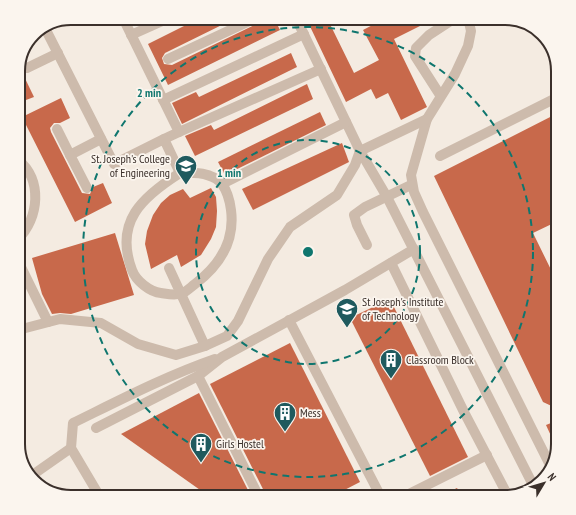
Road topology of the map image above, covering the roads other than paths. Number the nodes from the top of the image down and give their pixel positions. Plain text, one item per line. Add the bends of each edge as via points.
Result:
1 (126, 25) edge
2 (153, 25) edge
3 (241, 25) edge
4 (300, 25) edge
5 (444, 25) edge
6 (470, 25) edge
7 (47, 32) edge
8 (304, 34) junction
9 (131, 35) junction
10 (58, 53) junction
11 (168, 59) dead end
12 (26, 68) dead end
13 (321, 69) junction
14 (440, 95) junction
15 (163, 100) junction
16 (551, 100) edge
17 (427, 119) junction
18 (346, 122) junction
19 (57, 129) dead end
20 (179, 132) junction
21 (101, 139) junction
22 (164, 139) junction
23 (360, 151) junction
24 (70, 156) junction
25 (440, 156) dead end
26 (25, 169) edge
27 (180, 173) junction
28 (222, 184) junction
29 (411, 185) junction
30 (87, 188) dead end
31 (387, 197) junction
32 (25, 232) edge
33 (368, 245) dead end
34 (414, 249) junction
35 (391, 263) junction
36 (169, 268) dead end
37 (25, 275) edge
38 (182, 293) junction
39 (289, 320) junction
40 (48, 322) junction
41 (25, 328) edge
42 (205, 346) junction
43 (222, 357) junction
44 (198, 376) junction
45 (96, 428) dead end
46 (71, 448) junction
47 (487, 456) junction
48 (547, 460) edge
49 (524, 467) edge
50 (36, 472) edge
51 (96, 490) edge
52 (255, 490) edge
53 (376, 490) edge
54 (417, 490) edge
55 (505, 490) edge

1 - 9 lane
2 - 9 lane
3 - 11 lane
4 - 8 lane
5 - 14 lane via 416,48 415,56
6 - 14 lane via 468,46 455,74
7 - 10 lane
8 - 13 lane
8 - 15 lane
9 - 15 lane
10 - 12 lane
10 - 21 lane
13 - 18 lane
13 - 20 lane
14 - 17 lane
15 - 20 lane
16 - 25 lane
17 - 23 lane
17 - 29 lane via 411,175
18 - 23 lane
18 - 28 lane
19 - 24 lane
20 - 22 lane
21 - 22 lane via 114,164
21 - 24 lane
22 - 27 lane
23 - 31 lane
23 - 42 lane via 355,165 337,195 290,227 268,259 238,321 227,336
24 - 30 lane
26 - 32 lane via 32,178 36,197 33,216
27 - 28 lane via 200,173
27 - 38 lane via 147,196 135,210 127,226 126,240 127,258 134,275 142,284 156,293
28 - 38 lane via 230,201 232,220 225,252 205,276
29 - 31 lane
29 - 48 lane
31 - 33 lane via 354,215
31 - 34 lane
34 - 35 lane
34 - 49 lane
35 - 39 lane
35 - 47 lane
36 - 38 lane
37 - 40 lane
38 - 42 lane
39 - 43 lane
39 - 53 lane
40 - 41 lane
40 - 42 lane via 60,319 102,323 138,344 176,355
43 - 44 lane
43 - 46 lane via 191,367 141,389 74,423
44 - 45 lane
44 - 52 lane
46 - 50 lane
46 - 51 lane
47 - 54 lane
47 - 55 lane

